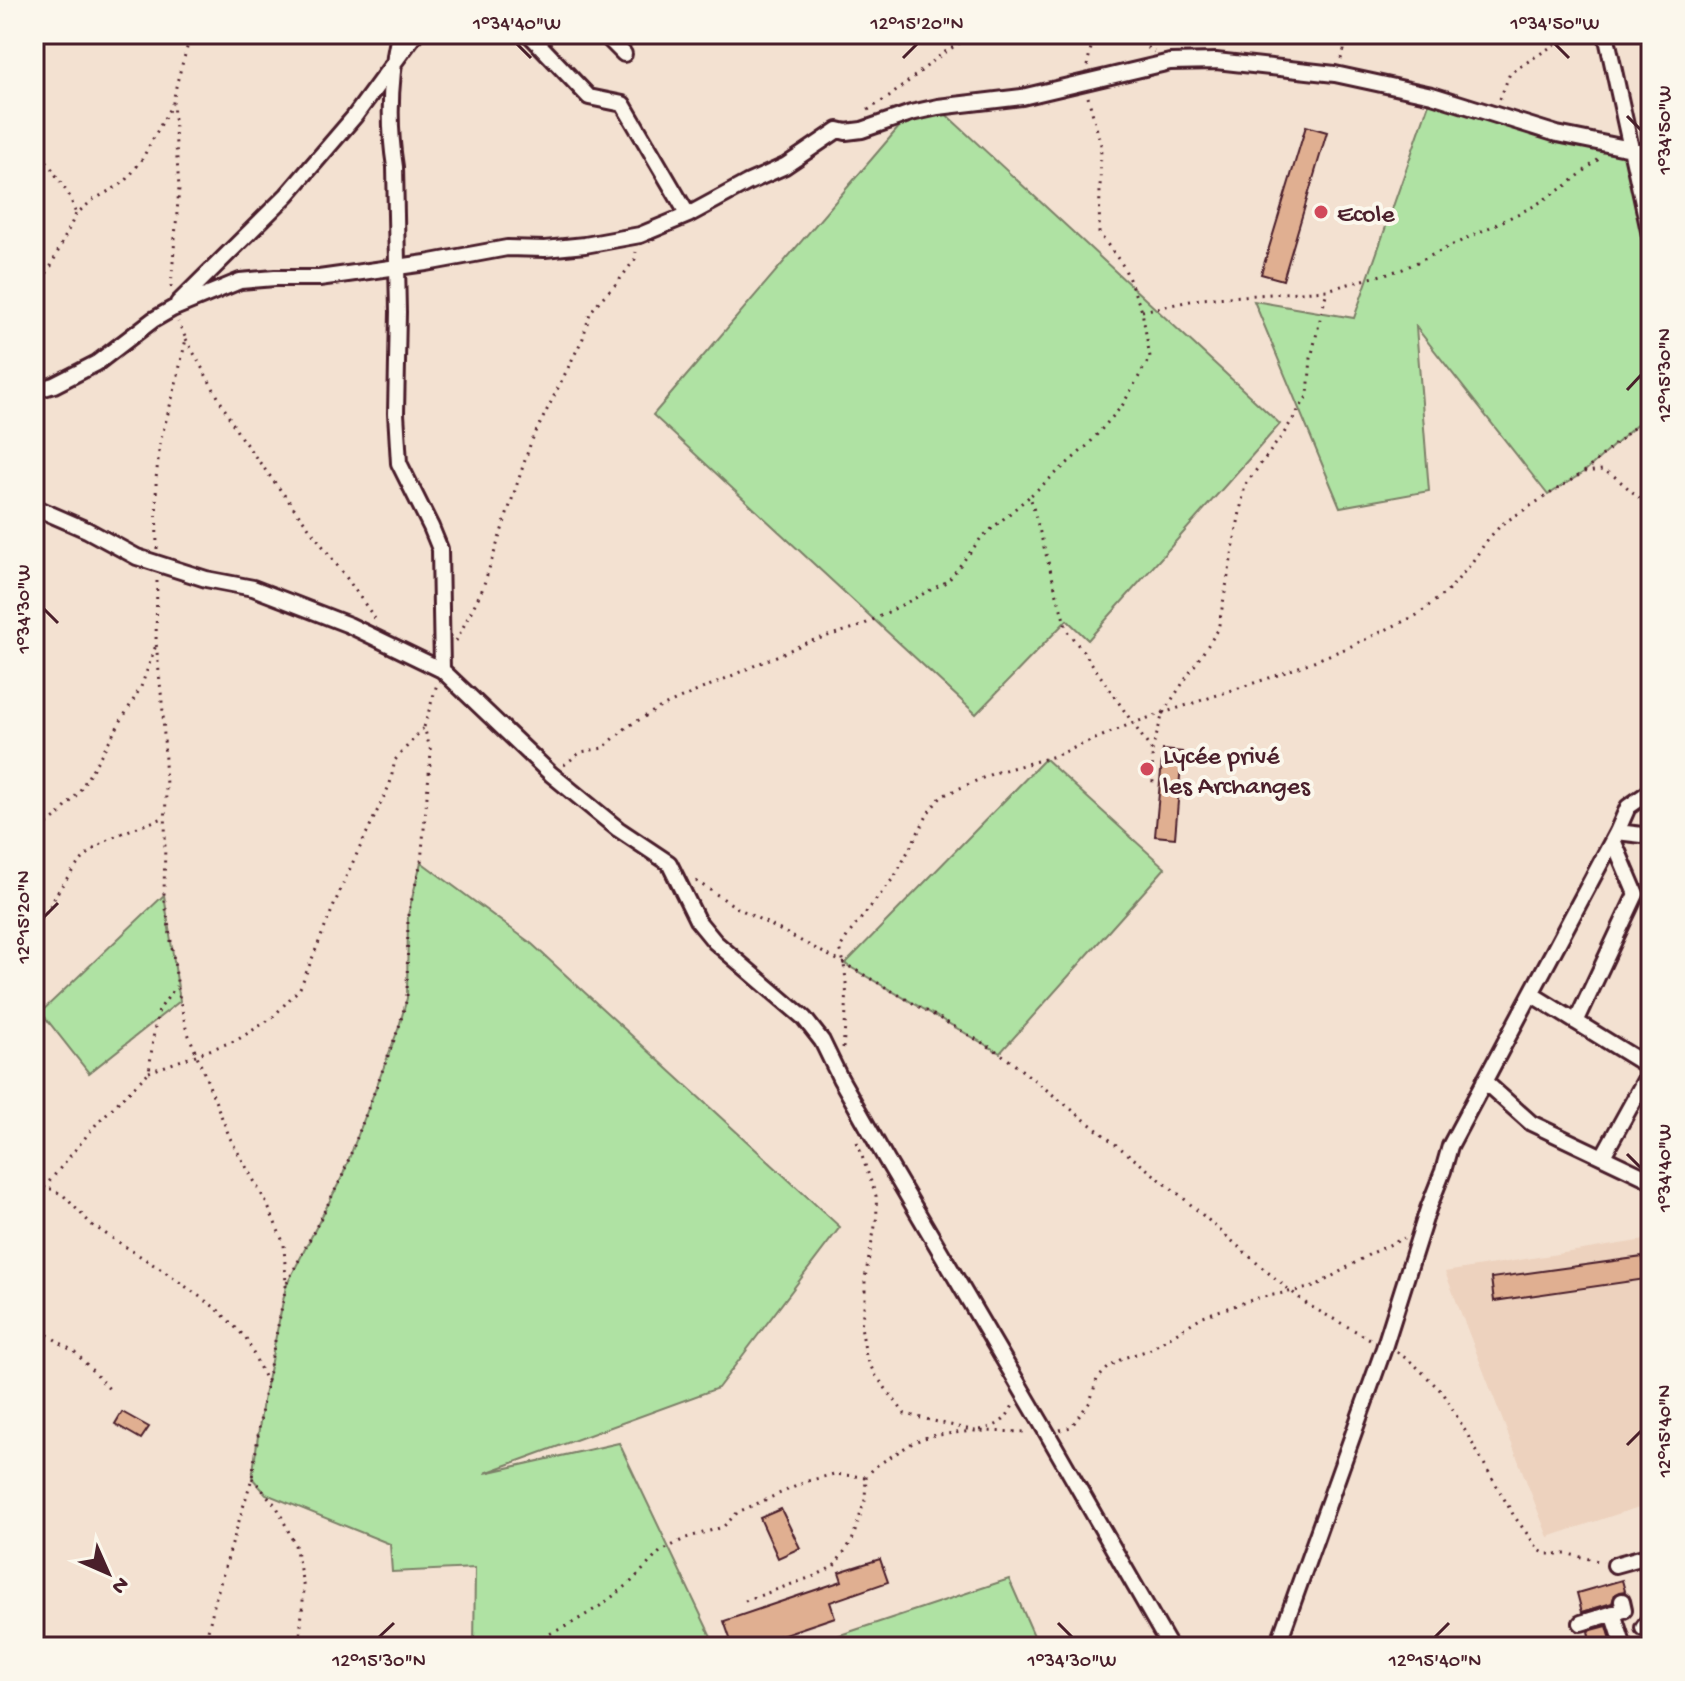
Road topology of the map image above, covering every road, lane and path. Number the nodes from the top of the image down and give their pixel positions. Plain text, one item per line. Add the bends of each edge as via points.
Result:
1 (191, 34) edge
2 (399, 34) edge
3 (415, 34) edge
4 (529, 34) edge
5 (604, 34) edge
6 (974, 34) edge
7 (1094, 34) edge
8 (1127, 34) edge
9 (1341, 34) edge
10 (1571, 34) edge
11 (1606, 34) edge
12 (624, 54) dead end
13 (1170, 62) junction
14 (392, 68) junction
15 (1335, 74) junction
16 (1084, 83) junction
17 (173, 102) junction
18 (864, 113) dead end
19 (1494, 115) junction
20 (34, 141) edge
21 (1614, 146) junction
22 (1632, 150) junction
23 (1651, 153) edge
24 (76, 214) junction
25 (688, 215) junction
26 (640, 235) junction
27 (1651, 240) edge
28 (398, 267) junction
29 (1327, 290) junction
30 (34, 294) edge
31 (172, 309) junction
32 (1142, 311) junction
33 (186, 339) junction
34 (34, 391) edge
35 (1651, 412) edge
36 (1584, 472) junction
37 (1030, 496) junction
38 (34, 507) edge
39 (1651, 508) edge
40 (157, 565) junction
41 (156, 642) junction
42 (455, 643) dead end
43 (392, 647) junction
44 (442, 670) junction
45 (1163, 713) junction
46 (1133, 723) junction
47 (424, 727) junction
48 (1152, 751) junction
49 (551, 774) junction
50 (1153, 785) dead end
51 (1651, 791) edge
52 (166, 817) junction
53 (34, 834) edge
54 (1615, 836) junction
55 (1651, 836) edge
56 (695, 881) dead end
57 (34, 924) edge
58 (845, 964) junction
59 (177, 985) junction
60 (1531, 994) junction
61 (1576, 1022) junction
62 (843, 1047) dead end
63 (196, 1055) junction
64 (1651, 1069) edge
65 (149, 1072) junction
66 (1484, 1081) junction
67 (854, 1133) dead end
68 (1603, 1156) junction
69 (1651, 1180) edge
70 (34, 1189) edge
71 (43, 1189) junction
72 (34, 1200) edge
73 (1422, 1229) junction
74 (286, 1286) junction
75 (1290, 1290) junction
76 (34, 1326) edge
77 (1384, 1348) junction
78 (267, 1383) junction
79 (1019, 1384) junction
80 (111, 1391) dead end
81 (975, 1431) junction
82 (1047, 1433) junction
83 (866, 1477) junction
84 (252, 1478) junction
85 (1651, 1555) edge
86 (1615, 1565) joint
87 (745, 1601) dead end
88 (1588, 1624) dead end
89 (204, 1647) edge
90 (299, 1647) edge
91 (521, 1647) edge
92 (1170, 1647) edge
93 (1277, 1647) edge
94 (1624, 1647) edge

1 - 17 path
2 - 14 street
3 - 14 street
4 - 25 street via 589,97 623,104
5 - 12 street
6 - 18 path
7 - 16 path
8 - 13 path
9 - 15 path via 1344,50
10 - 19 path via 1510,73
11 - 22 street
13 - 15 street via 1216,61
13 - 16 street
14 - 28 street
14 - 31 street via 287,195
15 - 19 street
16 - 25 street via 938,107 853,132 838,130 785,166
16 - 32 path via 1101,145 1099,233 1124,267
17 - 24 path via 125,182
17 - 31 path via 179,188
19 - 21 street
20 - 24 path
21 - 22 street
21 - 29 path via 1534,206 1403,269
22 - 23 street
22 - 27 street
24 - 30 path
25 - 26 street
26 - 28 street via 545,249 507,248
26 - 42 path via 635,259 590,313 583,338 531,442 482,590
28 - 31 street via 240,281
28 - 44 street via 399,463 440,549
29 - 32 path via 1200,299
29 - 45 path via 1308,395 1245,485 1218,630
31 - 33 path
31 - 34 street via 97,363
32 - 37 path via 1150,357 1122,406 1087,446
33 - 40 path via 160,442
33 - 43 path via 239,435
35 - 36 path
36 - 39 path via 1602,470 1614,476
36 - 45 path via 1502,524 1449,590 1417,615 1278,675
37 - 46 path via 1067,631
37 - 49 path via 981,538 948,581 861,626 808,642 659,708 603,748 581,752
38 - 40 street
40 - 41 path
40 - 43 street via 253,588
41 - 52 path
41 - 53 path via 141,687 79,792
43 - 44 street
44 - 47 path
44 - 49 street
45 - 46 path
45 - 48 path
46 - 48 path
46 - 58 path via 942,796 895,876 840,948
47 - 63 path via 395,760 390,784 300,988 272,1018 237,1040
47 - 74 path via 431,752 421,862 408,915 407,998 342,1177
48 - 50 path
49 - 79 street via 669,863 697,920 715,942 804,1018 822,1041
51 - 54 street via 1628,807
52 - 57 path via 86,855
52 - 59 path via 164,895
54 - 55 street
54 - 60 street
54 - 61 street via 1636,894
56 - 58 path
58 - 62 path
58 - 75 path via 1000,1053
59 - 63 path
59 - 65 path via 159,1010
60 - 61 street
60 - 66 street
61 - 64 street
63 - 65 path
63 - 74 path via 230,1138 284,1244
64 - 68 street
65 - 71 path via 98,1122
66 - 68 street via 1531,1123
66 - 73 street via 1450,1146
67 - 81 path via 876,1196 861,1326 866,1356 905,1414
68 - 69 street
70 - 71 path
71 - 72 path
71 - 78 path via 64,1196 92,1225 217,1309 246,1338
73 - 75 path via 1314,1287
73 - 77 street
74 - 78 path
75 - 77 path
75 - 82 path via 1203,1316 1149,1350 1123,1358 1097,1379 1090,1402 1071,1427
76 - 80 path via 76,1353
77 - 86 path via 1414,1364 1444,1394 1539,1550
77 - 93 street
78 - 84 path
79 - 81 path via 1007,1417
79 - 82 street
81 - 82 path
81 - 83 path via 914,1442
82 - 92 street
83 - 87 path via 852,1541 834,1566
83 - 91 path via 834,1474 808,1481 738,1512 723,1527 660,1552 600,1606
84 - 89 path
84 - 90 path via 277,1507 295,1545 304,1589
85 - 86 street
88 - 94 street via 1617,1607

